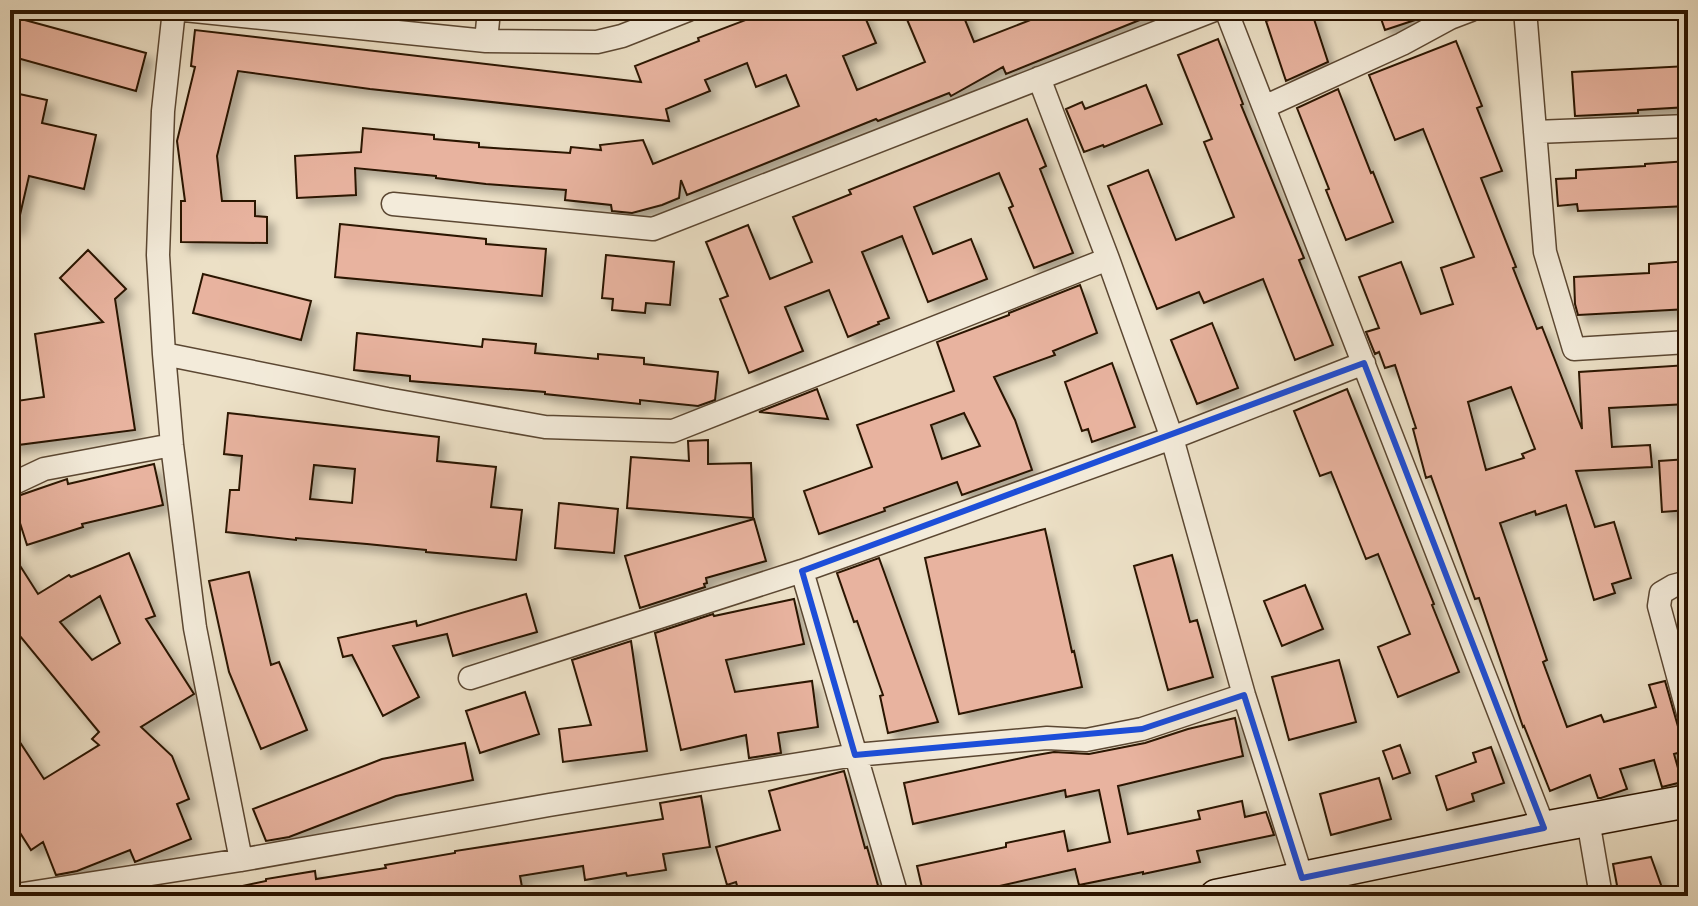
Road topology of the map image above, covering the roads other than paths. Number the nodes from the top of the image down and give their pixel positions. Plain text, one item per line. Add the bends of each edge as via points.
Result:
1 (174, 10) edge
2 (184, 10) edge
3 (489, 10) edge
4 (688, 10) edge
5 (1214, 10) edge
6 (1226, 10) edge
7 (1471, 10) edge
8 (1525, 10) edge
9 (486, 41) junction
10 (1039, 78) junction
11 (1264, 107) junction
12 (1688, 126) edge
13 (1535, 132) junction
14 (393, 204) dead end
15 (1108, 259) junction
16 (1688, 342) edge
17 (164, 354) junction
18 (1364, 363) junction
19 (1172, 438) junction
20 (172, 445) junction
21 (10, 485) edge
22 (802, 571) junction
23 (1688, 582) edge
24 (470, 678) dead end
25 (1244, 695) junction
26 (1688, 713) edge
27 (855, 755) junction
28 (1688, 801) edge
29 (1588, 820) junction
30 (1544, 828) junction
31 (241, 860) junction
32 (1302, 878) junction
33 (14, 892) edge
34 (897, 896) edge
35 (1216, 896) edge
36 (1601, 896) edge

1 - 17 street via 163,111 159,240
2 - 9 street
3 - 9 street
4 - 9 street via 597,42
5 - 10 street
6 - 11 street
7 - 11 street
8 - 13 street
10 - 14 street via 653,229
10 - 15 street
11 - 18 street
12 - 13 street
13 - 16 street via 1545,252 1574,349
15 - 17 street via 673,431 545,427
15 - 19 street
17 - 20 street
18 - 19 street
18 - 30 street
19 - 22 street
19 - 25 street
20 - 21 street via 44,469
20 - 31 street via 195,628
22 - 24 street
22 - 27 street
23 - 26 street via 1661,593 1659,606
25 - 27 street via 1142,729 1086,740 1000,741
25 - 32 street
27 - 31 street
27 - 34 street
28 - 29 main road
29 - 30 main road
29 - 36 street
30 - 32 main road
31 - 33 street
32 - 35 main road

